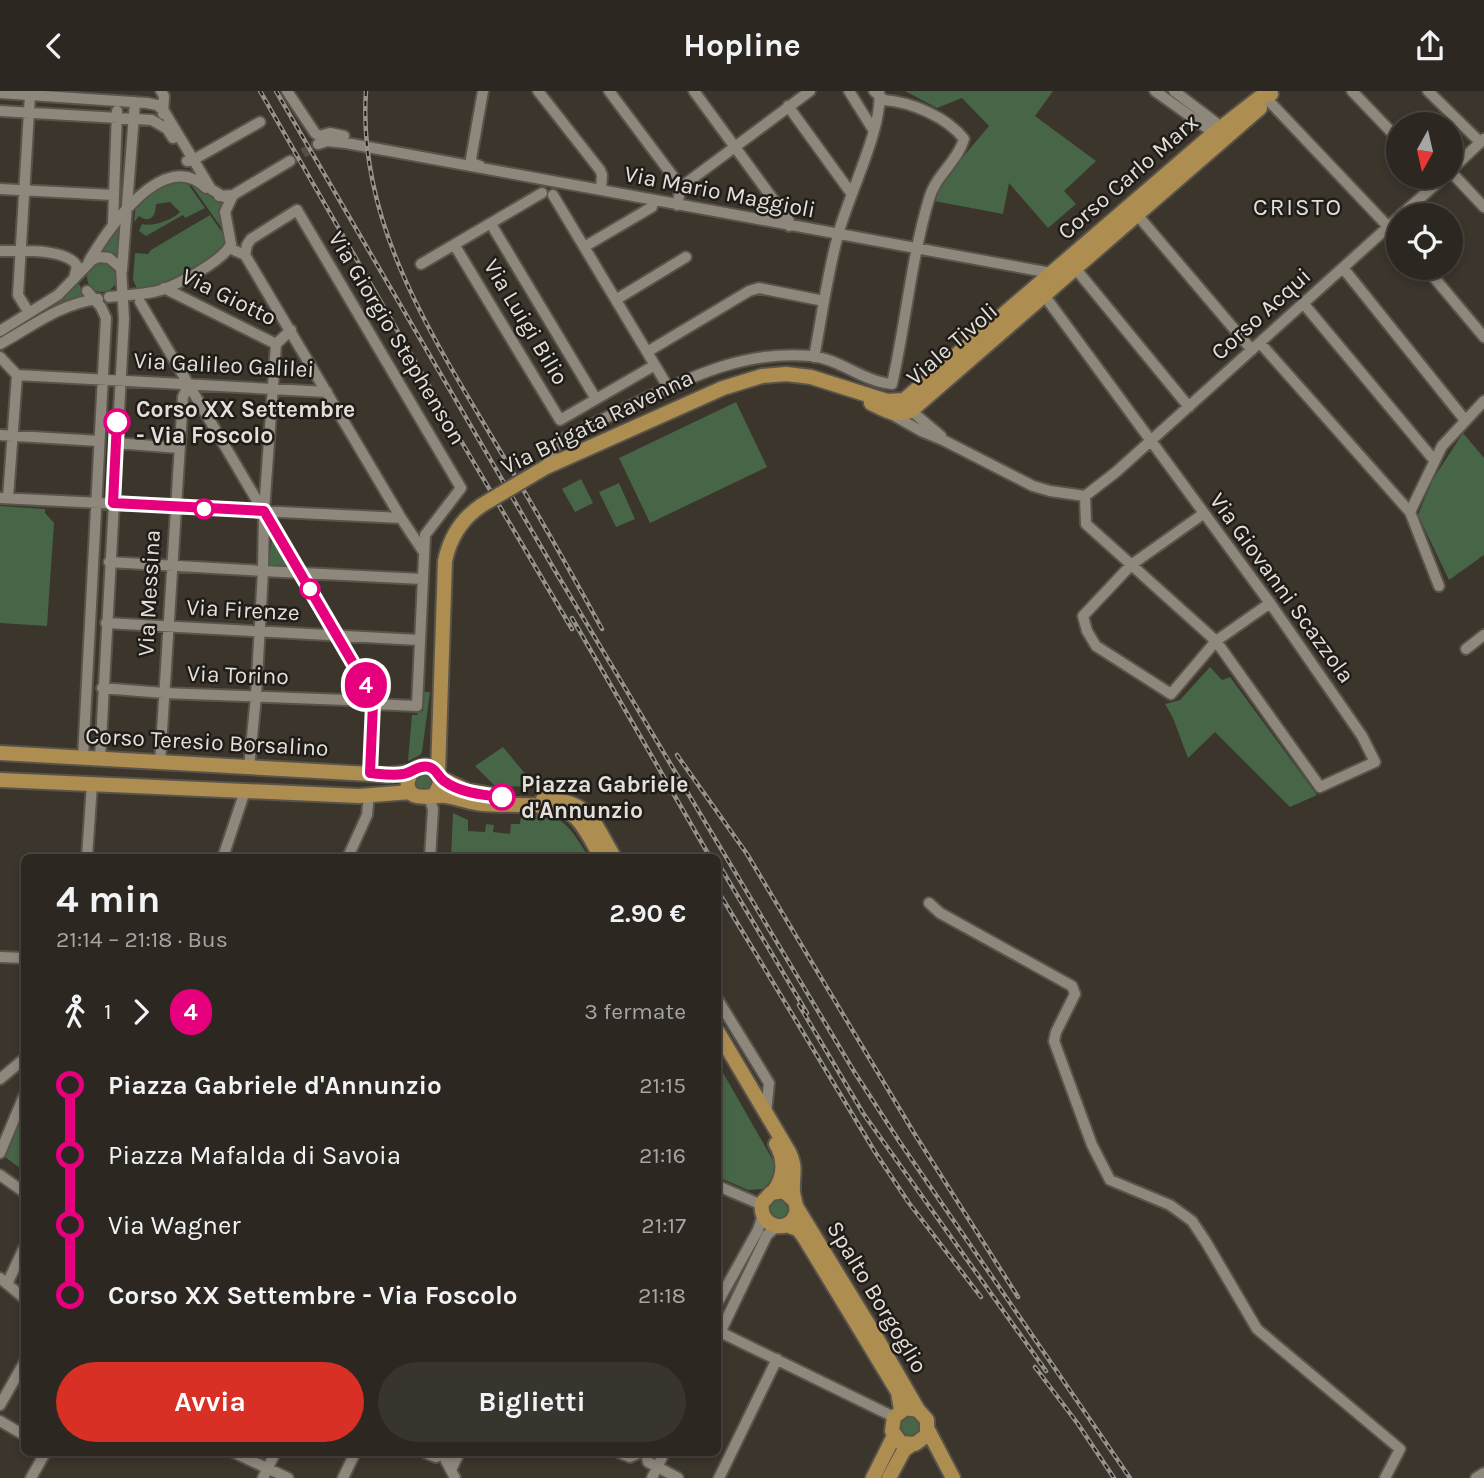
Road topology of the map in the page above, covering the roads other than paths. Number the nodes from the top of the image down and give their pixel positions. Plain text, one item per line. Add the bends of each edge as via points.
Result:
1 (287, 91) edge
2 (483, 91) edge
3 (538, 91) edge
4 (609, 91) edge
5 (694, 91) edge
6 (810, 91) edge
7 (849, 91) edge
8 (1154, 91) edge
9 (1174, 91) edge
10 (1352, 91) edge
11 (1428, 91) edge
12 (0, 93) edge
13 (166, 93) edge
14 (877, 93) edge
15 (895, 93) edge
16 (30, 95) junction
17 (1271, 95) edge
18 (111, 97) edge
19 (135, 102) junction
20 (788, 106) junction
21 (0, 111) edge
22 (164, 111) junction
23 (29, 113) junction
24 (117, 118) junction
25 (134, 119) junction
26 (260, 122) dead end
27 (158, 123) junction
28 (1386, 126) edge
29 (874, 131) junction
30 (1220, 133) junction
31 (350, 137) dead end
32 (1482, 140) edge
33 (318, 144) tunnel mouth
34 (734, 145) junction
35 (1463, 159) edge
36 (190, 160) junction
37 (290, 161) tunnel mouth
38 (489, 169) junction
39 (178, 175) junction
40 (539, 179) junction
41 (560, 183) junction
42 (1463, 184) edge
43 (681, 187) junction
44 (0, 189) edge
45 (1428, 189) edge
46 (25, 190) junction
47 (601, 190) junction
48 (851, 193) junction
49 (547, 194) junction
50 (113, 195) junction
51 (228, 196) junction
52 (653, 200) junction
53 (1414, 203) edge
54 (129, 205) junction
55 (677, 205) junction
56 (1484, 207) edge
57 (1133, 210) junction
58 (113, 223) junction
59 (1386, 223) edge
60 (491, 225) junction
61 (789, 226) junction
62 (1386, 229) edge
63 (838, 235) junction
64 (455, 246) junction
65 (584, 247) junction
66 (229, 248) junction
67 (916, 249) junction
68 (0, 251) edge
69 (22, 251) junction
70 (245, 255) junction
71 (686, 257) dead end
72 (421, 264) dead end
73 (86, 266) junction
74 (1075, 268) junction
75 (1343, 268) junction
76 (123, 275) junction
77 (1055, 277) junction
78 (1436, 280) edge
79 (69, 286) junction
80 (160, 290) junction
81 (1040, 290) junction
82 (123, 295) junction
83 (98, 297) junction
84 (617, 299) junction
85 (824, 301) junction
86 (140, 302) junction
87 (1303, 303) junction
88 (29, 313) junction
89 (124, 316) junction
90 (291, 330) junction
91 (0, 331) edge
92 (1484, 337) edge
93 (0, 344) edge
94 (276, 344) junction
95 (1256, 347) junction
96 (647, 352) junction
97 (814, 356) junction
98 (0, 357) edge
99 (655, 365) junction
100 (17, 375) junction
101 (102, 381) junction
102 (119, 381) junction
103 (188, 384) junction
104 (839, 386) joint
105 (668, 387) junction
106 (272, 389) junction
107 (327, 392) junction
108 (928, 393) junction
109 (596, 399) junction
110 (1484, 401) edge
111 (890, 407) junction
112 (1189, 407) junction
113 (912, 410) junction
114 (1465, 420) junction
115 (926, 423) junction
116 (0, 435) edge
117 (13, 436) junction
118 (946, 440) junction
119 (99, 441) junction
120 (1151, 441) junction
121 (116, 443) junction
122 (179, 448) junction
123 (1434, 460) junction
124 (546, 467) junction
125 (1085, 496) junction
126 (4, 498) edge
127 (96, 503) junction
128 (113, 503) junction
129 (175, 507) junction
130 (264, 511) junction
131 (1410, 512) junction
132 (1203, 514) junction
133 (401, 518) junction
134 (423, 551) junction
135 (109, 562) junction
136 (1131, 565) junction
137 (172, 567) junction
138 (263, 571) junction
139 (300, 573) junction
140 (422, 579) junction
141 (1439, 586) dead end
142 (1270, 603) junction
143 (106, 623) junction
144 (169, 628) junction
145 (258, 632) junction
146 (1484, 635) edge
147 (338, 636) junction
148 (419, 640) junction
149 (1216, 642) junction
150 (1466, 649) dead end
151 (440, 683) junction
152 (102, 688) junction
153 (164, 693) junction
154 (256, 696) junction
155 (373, 703) junction
156 (101, 708) junction
157 (86, 711) junction
158 (0, 753) edge
159 (83, 758) junction
160 (100, 759) junction
161 (160, 763) junction
162 (249, 768) junction
163 (416, 770) junction
164 (370, 773) junction
165 (440, 776) junction
166 (0, 780) edge
167 (92, 784) junction
168 (245, 791) junction
169 (411, 792) junction
170 (369, 795) junction
171 (430, 797) junction
172 (87, 854) edge
173 (224, 854) edge
174 (349, 854) edge
175 (430, 854) edge
176 (599, 854) edge
177 (612, 854) edge
178 (929, 903) dead end
179 (0, 957) edge
180 (21, 958) edge
181 (721, 1005) edge
182 (721, 1037) edge
183 (721, 1051) edge
184 (21, 1062) edge
185 (0, 1079) edge
186 (21, 1103) edge
187 (761, 1103) junction
188 (0, 1153) edge
189 (0, 1175) edge
190 (721, 1188) edge
191 (21, 1190) edge
192 (773, 1192) junction
193 (796, 1204) junction
194 (762, 1210) junction
195 (781, 1226) junction
196 (21, 1253) edge
197 (4, 1281) edge
198 (21, 1295) edge
199 (721, 1297) edge
200 (721, 1327) edge
201 (721, 1334) edge
202 (777, 1359) junction
203 (21, 1368) edge
204 (0, 1405) edge
205 (918, 1410) junction
206 (897, 1413) junction
207 (1, 1421) edge
208 (928, 1430) junction
209 (21, 1433) edge
210 (894, 1436) junction
211 (915, 1444) junction
212 (34, 1456) edge
213 (43, 1456) edge
214 (240, 1456) edge
215 (274, 1456) edge
216 (354, 1456) edge
217 (444, 1456) edge
218 (458, 1456) edge
219 (646, 1456) edge
220 (663, 1456) edge
221 (943, 1460) junction
222 (265, 1473) edge
223 (454, 1473) edge
224 (655, 1473) edge
225 (1484, 1473) edge
226 (23, 1478) edge
227 (31, 1478) edge
228 (288, 1478) edge
229 (343, 1478) edge
230 (678, 1478) edge
231 (719, 1478) edge
232 (873, 1478) edge
233 (889, 1478) edge
234 (953, 1478) edge
235 (1385, 1478) edge
236 (1476, 1478) edge

1 - 31 street via 319,136
2 - 38 street via 471,159
3 - 47 street via 600,170
4 - 43 street
5 - 34 street
6 - 20 street
7 - 29 street
8 - 30 street
9 - 30 street
10 - 28 street
11 - 32 street
12 - 16 street
13 - 22 street
14 - 15 street via 884,100
14 - 29 street
15 - 29 street
15 - 67 street via 964,139 931,191
16 - 18 street
16 - 23 street
17 - 30 main road, Corso Carlo Marx
17 - 59 street
18 - 19 street
18 - 24 street
19 - 22 street via 154,104
19 - 25 street
20 - 34 street
20 - 48 street
21 - 23 street
22 - 27 street
22 - 36 street
23 - 24 street
23 - 46 street
24 - 25 street
24 - 50 street
25 - 27 street
25 - 54 street
26 - 36 street
27 - 36 street
29 - 48 street
30 - 57 main road, Corso Carlo Marx
32 - 35 street
33 - 38 street, Via Mario Maggioli via 336,141
34 - 43 street
34 - 61 street
36 - 39 street
36 - 51 street via 211,189
37 - 51 street
38 - 40 street, Via Mario Maggioli
39 - 51 street via 192,177 215,195
39 - 54 street
40 - 41 street, Via Mario Maggioli
40 - 49 street via 538,188
41 - 47 street, Via Mario Maggioli
41 - 49 street via 558,190
42 - 56 street
43 - 55 street
44 - 46 street
45 - 53 street, Corso Acqui
46 - 50 street
46 - 69 street
47 - 52 street, Via Mario Maggioli
48 - 63 street
49 - 60 street
49 - 65 street
50 - 58 street
51 - 66 street
52 - 55 street, Via Mario Maggioli
52 - 65 street via 652,207
54 - 58 street
54 - 76 street
55 - 61 street, Via Mario Maggioli
57 - 74 main road, Corso Carlo Marx
57 - 77 main road, Corso Carlo Marx
57 - 95 street
58 - 73 street
60 - 64 street
60 - 109 street
61 - 63 street, Via Mario Maggioli
62 - 75 street, Corso Acqui
63 - 67 street, Via Mario Maggioli
63 - 85 street
64 - 72 street
64 - 109 street, Via Luigi Bilio via 560,420
65 - 84 street
66 - 70 street
66 - 80 street via 215,261
67 - 77 street, Via Mario Maggioli
67 - 97 street via 893,381 880,382
68 - 69 street
69 - 79 street via 63,254 72,259 77,269
69 - 88 street via 18,295
70 - 90 street
70 - 134 street, Via Giorgio Stephenson via 251,239 297,210 461,488 425,535
71 - 84 street
73 - 76 street via 99,257 109,258
73 - 79 street
73 - 83 street via 82,281
74 - 77 main road, Corso Carlo Marx
74 - 112 street
75 - 87 street, Corso Acqui
75 - 114 street
76 - 82 street
76 - 83 street via 119,290
77 - 81 main road, Viale Tivoli
78 - 92 street
79 - 88 street
80 - 82 street
80 - 86 street
80 - 94 street, Via Giotto
81 - 108 main road, Viale Tivoli
81 - 111 main road, Viale Tivoli
81 - 120 street
82 - 83 street
82 - 89 street
83 - 93 street via 63,308
83 - 101 street via 106,318
84 - 96 street
85 - 96 street via 759,288
85 - 97 street
86 - 89 street
86 - 103 street
87 - 95 street, Corso Acqui
87 - 123 street
88 - 91 street
89 - 102 street
90 - 94 street
90 - 107 street
94 - 106 street
95 - 112 street, Corso Acqui
95 - 131 street
96 - 99 street
97 - 105 street via 752,358
98 - 100 street
99 - 105 street
99 - 109 street
100 - 101 street, Via Galileo Galilei
100 - 117 street
101 - 102 street, Via Galileo Galilei
101 - 119 street
102 - 103 street, Via Galileo Galilei
102 - 121 street
103 - 106 street, Via Galileo Galilei
103 - 122 street, Via Messina
103 - 130 street
104 - 111 main road, Viale Tivoli
104 - 124 main road, Via Brigata Ravenna via 786,374 746,380
105 - 124 street via 562,440
106 - 107 street, Via Galileo Galilei
106 - 130 street
107 - 133 street
108 - 113 main road, Viale Tivoli
108 - 115 street via 920,409
110 - 114 street
111 - 113 main road, Viale Tivoli via 902,414
111 - 118 street via 931,436
112 - 120 street, Corso Acqui
113 - 115 street
114 - 123 street
115 - 118 street
116 - 117 street
117 - 119 street
117 - 126 street
118 - 125 street via 1033,486
119 - 127 street
120 - 125 street, Corso Acqui
120 - 132 street, Via Giovanni Scazzola
121 - 122 street
121 - 128 street
122 - 129 street, Via Messina
123 - 131 street
124 - 151 main road, Via Brigata Ravenna, bridge via 482,505 460,524 448,546
125 - 136 street via 1086,524
126 - 127 street
127 - 128 street
127 - 157 street
128 - 129 street
128 - 135 street
129 - 130 street
129 - 137 street, Via Messina
130 - 133 street
130 - 138 street
130 - 139 street
131 - 141 street
132 - 136 street
132 - 142 street, Via Giovanni Scazzola
133 - 134 street
134 - 140 street
135 - 137 street
135 - 143 street
136 - 149 street
136 - 149 street via 1083,616 1096,646 1171,694
137 - 138 street
137 - 144 street, Via Messina
138 - 139 street
138 - 145 street
139 - 140 street
139 - 147 street
140 - 148 street
142 - 149 street
142 - 149 street, Via Giovanni Scazzola via 1375,762 1320,787
143 - 144 street, Via Firenze
143 - 152 street
144 - 145 street, Via Firenze
144 - 153 street, Via Messina
145 - 147 street, Via Firenze
145 - 154 street
146 - 150 street
147 - 148 street, Via Firenze
147 - 155 street
148 - 155 street via 417,706
151 - 163 main road, Via Brigata Ravenna via 430,755
151 - 165 main road, Via Brigata Ravenna
152 - 153 street, Via Torino
152 - 156 street
153 - 154 street, Via Torino
153 - 161 street, Via Messina
154 - 155 street, Via Torino
154 - 162 street
155 - 164 street
156 - 157 street via 96,717
156 - 160 street
157 - 159 street
158 - 159 main road, Corso Teresio Borsalino
159 - 160 main road, Corso Teresio Borsalino
159 - 167 main road
160 - 161 main road, Corso Teresio Borsalino
160 - 167 main road
161 - 162 main road, Corso Teresio Borsalino
162 - 164 main road, Corso Teresio Borsalino
163 - 164 main road, Corso Teresio Borsalino
163 - 165 main road via 432,768
163 - 169 main road via 408,784
165 - 171 main road via 440,788
165 - 177 main road via 479,794 571,802 587,813
166 - 167 main road, Corso Teresio Borsalino
167 - 168 main road, Corso Teresio Borsalino
167 - 172 street
168 - 170 main road, Corso Teresio Borsalino
168 - 173 street
169 - 170 main road, Corso Teresio Borsalino
169 - 171 main road
170 - 174 street via 367,814
171 - 175 street
171 - 176 main road via 567,811
178 - 235 street via 1073,986 1075,994 1054,1041 1106,1174 1192,1221 1257,1329 1400,1449
179 - 180 street
181 - 187 street via 769,1083
182 - 187 main road, Spalto Borgoglio
183 - 187 main road, Spalto Borgoglio
184 - 185 street
186 - 188 street
187 - 192 main road, Spalto Borgoglio via 781,1155 781,1178
187 - 193 main road, Spalto Borgoglio via 793,1160
189 - 191 street
190 - 194 street
192 - 193 main road via 786,1192
192 - 194 main road
193 - 195 main road via 794,1218
193 - 205 main road, Spalto Borgoglio
194 - 195 main road via 770,1224
194 - 199 street via 758,1230
195 - 200 street via 767,1235
195 - 206 main road, Spalto Borgoglio via 798,1229 804,1237 898,1392
196 - 197 street
197 - 198 street
201 - 202 street
202 - 206 street
202 - 231 street
203 - 204 street
205 - 206 main road, Spalto Borgoglio via 906,1408
205 - 208 main road, Spalto Borgoglio via 925,1416
206 - 210 main road, Spalto Borgoglio via 891,1426
207 - 209 street
208 - 211 main road
208 - 221 main road, Spalto Borgoglio
210 - 211 main road via 901,1443
210 - 232 main road, Spalto Borgoglio
211 - 221 main road via 931,1445
211 - 233 main road via 903,1450
212 - 226 street
213 - 227 street
214 - 222 street
215 - 222 street
216 - 229 street
217 - 223 street
218 - 223 street
219 - 224 street
220 - 224 street
221 - 234 main road, Spalto Borgoglio
222 - 228 street
224 - 230 street
225 - 236 street

